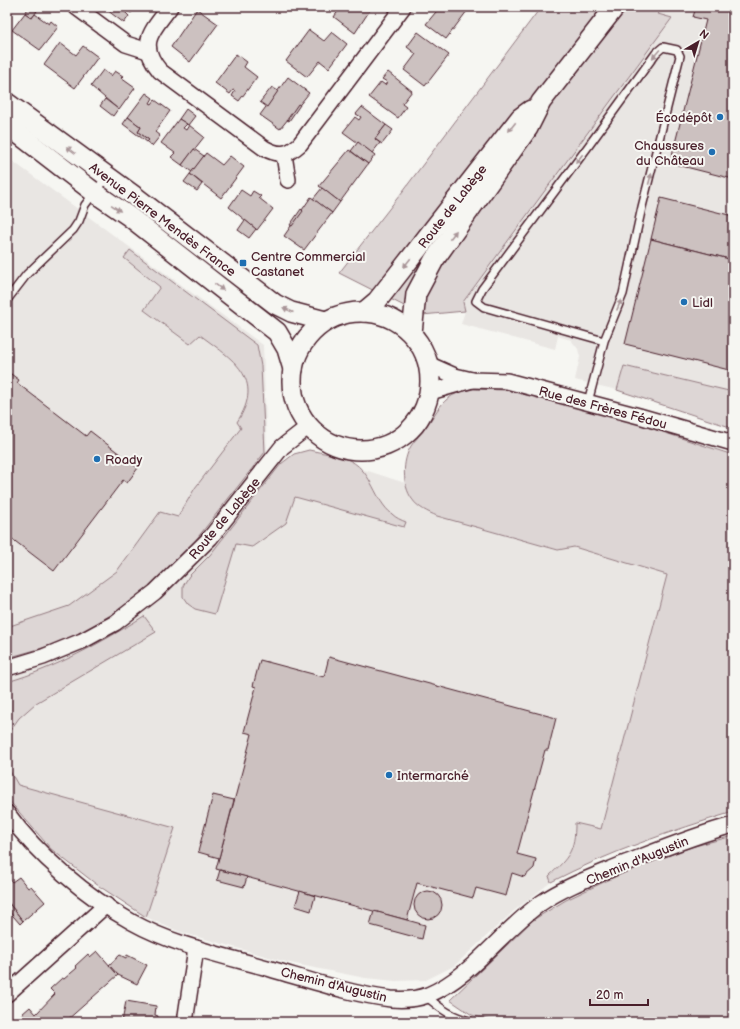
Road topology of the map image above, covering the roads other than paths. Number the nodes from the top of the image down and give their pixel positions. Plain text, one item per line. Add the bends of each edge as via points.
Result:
1 (76, 7) edge
2 (170, 7) edge
3 (403, 7) edge
4 (615, 7) edge
5 (148, 51) junction
6 (541, 102) junction
7 (7, 103) edge
8 (7, 125) edge
9 (284, 155) junction
10 (107, 176) junction
11 (288, 180) dead end
12 (95, 193) junction
13 (7, 300) edge
14 (364, 312) junction
15 (325, 321) junction
16 (412, 333) junction
17 (604, 341) junction
18 (428, 364) junction
19 (293, 369) junction
20 (472, 380) junction
21 (430, 392) junction
22 (588, 402) junction
23 (309, 426) junction
24 (733, 443) edge
25 (7, 668) edge
26 (7, 813) edge
27 (733, 825) edge
28 (106, 905) junction
29 (196, 948) junction
30 (7, 994) edge
31 (426, 996) junction
32 (185, 1022) edge
33 (473, 1022) edge

1 - 5 street via 126,44
2 - 5 street via 147,41
3 - 9 street via 300,144
4 - 6 street, Route de Labège
5 - 9 street via 160,71 264,148
6 -> 14 street, Route de Labège via 520,118 377,301
16 -> 6 street, Route de Labège via 416,294 434,260 528,128
10 -> 7 street, Avenue Pierre Mendès France
8 - 12 street, Avenue Pierre Mendès France
9 - 11 street
10 - 12 lane
15 -> 10 street, Avenue Pierre Mendès France via 291,312 275,304
12 - 13 lane via 85,205 73,230 27,274
12 -> 19 street, Avenue Pierre Mendès France via 130,217 277,332 287,349
14 - 15 street via 340,315
14 - 16 street via 386,316
15 - 19 street via 306,339 299,350
16 - 18 street via 424,351
17 -> 17 lane via 623,294 680,56 677,50 662,47 656,53 482,289 476,301 484,307
17 - 22 lane
18 - 20 street, Rue des Frères Fédou via 455,376
18 - 21 street
19 - 23 street via 292,389 297,409
20 - 21 street, Rue des Frères Fédou
20 - 22 street, Rue des Frères Fédou via 507,381
21 - 23 street via 423,413 410,431 391,444 369,450 347,449 326,441
22 - 24 street, Rue des Frères Fédou
23 - 25 street, Route de Labège via 282,447 210,538 155,592 115,623 82,641
26 - 28 street, Chemin d'Augustin via 53,863
27 - 31 street, Chemin d'Augustin via 681,841 557,893 520,919 458,977
28 - 29 street, Chemin d'Augustin via 155,934
28 - 30 street
29 - 31 street, Chemin d'Augustin via 378,997 409,999
29 - 32 street
31 - 33 lane via 449,1014

